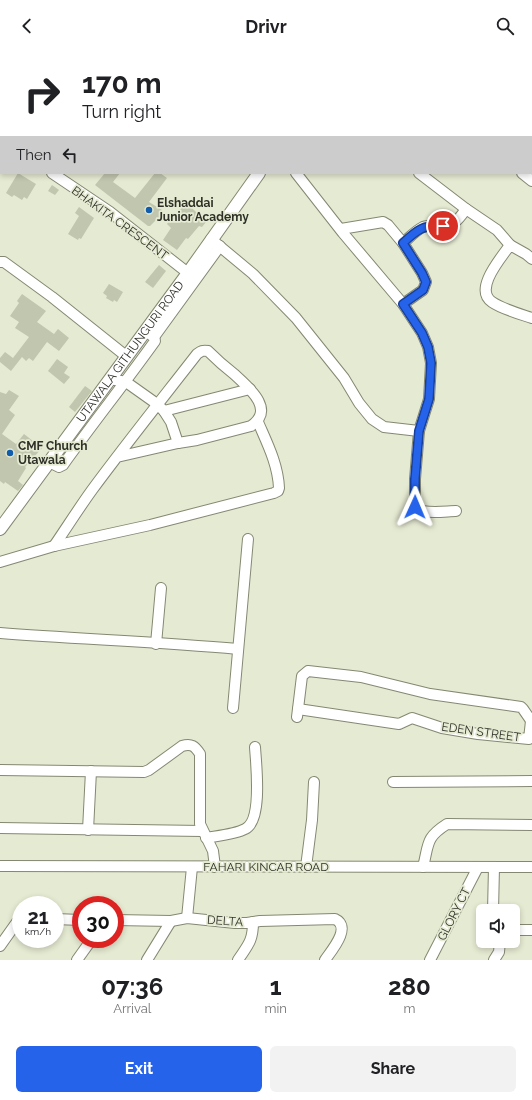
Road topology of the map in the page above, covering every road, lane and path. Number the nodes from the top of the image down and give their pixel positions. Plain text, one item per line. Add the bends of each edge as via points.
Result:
1 (53, 174) edge
2 (258, 174) edge
3 (297, 174) edge
4 (421, 174) edge
5 (523, 174) edge
6 (532, 181) edge
7 (466, 209) junction
8 (341, 229) junction
9 (216, 242) junction
10 (403, 243) junction
11 (510, 245) junction
12 (532, 259) edge
13 (0, 262) edge
14 (188, 273) junction
15 (403, 304) junction
16 (532, 318) edge
17 (150, 334) junction
18 (126, 356) junction
19 (110, 379) junction
20 (126, 382) junction
21 (250, 389) junction
22 (161, 408) junction
23 (82, 417) junction
24 (258, 422) junction
25 (92, 425) junction
26 (419, 431) junction
27 (178, 442) junction
28 (117, 457) junction
29 (49, 462) junction
30 (456, 511) dead end
31 (0, 529) edge
32 (248, 539) dead end
33 (54, 546) junction
34 (0, 562) edge
35 (161, 588) dead end
36 (0, 633) edge
37 (156, 644) junction
38 (238, 649) junction
39 (233, 708) dead end
40 (532, 721) edge
41 (255, 747) dead end
42 (0, 770) edge
43 (91, 771) junction
44 (532, 781) edge
45 (314, 782) dead end
46 (393, 782) dead end
47 (532, 825) edge
48 (0, 828) edge
49 (88, 830) junction
50 (204, 834) junction
51 (0, 866) edge
52 (192, 867) junction
53 (215, 867) junction
54 (306, 867) junction
55 (423, 867) junction
56 (478, 867) junction
57 (494, 867) junction
58 (532, 867) edge
59 (493, 904) edge
60 (187, 918) junction
61 (124, 920) edge
62 (171, 920) junction
63 (253, 922) junction
64 (12, 929) edge
65 (520, 930) edge
66 (532, 930) edge
67 (0, 946) edge
68 (86, 948) edge
69 (498, 948) edge
70 (502, 948) edge
71 (77, 960) edge
72 (147, 960) edge
73 (238, 960) edge
74 (325, 960) edge
75 (430, 960) edge
76 (494, 960) edge
77 (506, 960) edge

1 - 14 street, BHAKITA CRESCENT via 110,212
2 - 9 street, UTAWALA GITHUNGURI ROAD
3 - 8 street
4 - 7 street
5 - 6 street
7 - 10 street via 456,221 448,225 423,227
7 - 11 street via 497,230
8 - 10 street via 383,222
8 - 15 street
9 - 14 street, UTAWALA GITHUNGURI ROAD
9 - 17 street
9 - 26 street via 253,274 296,318 344,378 372,419 384,427
10 - 15 street via 426,282 423,290
11 - 12 street
11 - 16 street via 490,272 486,286 487,294 491,301
13 - 18 street via 4,262 52,297
14 - 17 street, UTAWALA GITHUNGURI ROAD
15 - 26 street via 422,333 431,363 429,399
17 - 18 street, UTAWALA GITHUNGURI ROAD
17 - 20 street via 155,341
18 - 19 street, UTAWALA GITHUNGURI ROAD
19 - 20 street
19 - 23 street, UTAWALA GITHUNGURI ROAD
20 - 22 street
20 - 25 street
21 - 22 street
21 - 22 street via 204,350 197,354
21 - 24 street via 261,407
22 - 27 street via 171,422
22 - 28 street
23 - 25 street
23 - 29 street, UTAWALA GITHUNGURI ROAD
24 - 27 street via 197,440
24 - 33 street via 277,470 278,491 157,523
25 - 29 street via 64,466 59,467
26 - 30 street via 415,507 418,511 426,512
27 - 28 street
28 - 33 street
29 - 31 street, UTAWALA GITHUNGURI ROAD
32 - 38 street
33 - 34 street
35 - 37 street
36 - 37 street
37 - 38 street
38 - 39 street
40 - 40 street, EDEN STREET via 521,707 430,694 361,677 308,670 302,676 298,713 399,724 412,718 442,728 529,739
41 - 50 street via 258,802 252,822 245,829
42 - 43 street
43 - 49 street
43 - 50 street via 144,772 182,746 193,746 200,754 200,824
44 - 46 street
45 - 54 street
47 - 55 street via 447,824 430,838
48 - 49 street
49 - 50 street
50 - 53 street via 213,851
51 - 52 street, FAHARI KINCAR ROAD
52 - 53 street, FAHARI KINCAR ROAD
52 - 60 street
53 - 54 street, FAHARI KINCAR ROAD
54 - 55 street, FAHARI KINCAR ROAD
55 - 56 street, FAHARI KINCAR ROAD
56 - 57 street, FAHARI KINCAR ROAD
56 - 75 street, GLORY CT
57 - 58 street, FAHARI KINCAR ROAD
57 - 59 street
60 - 62 street, DELTA
60 - 63 street, DELTA via 235,923
61 - 62 street, DELTA
62 - 72 street
63 - 73 street via 251,941
63 - 74 street, DELTA via 335,919 341,924 340,938
64 - 67 street
65 - 66 street
68 - 71 street
69 - 76 street
70 - 77 street

